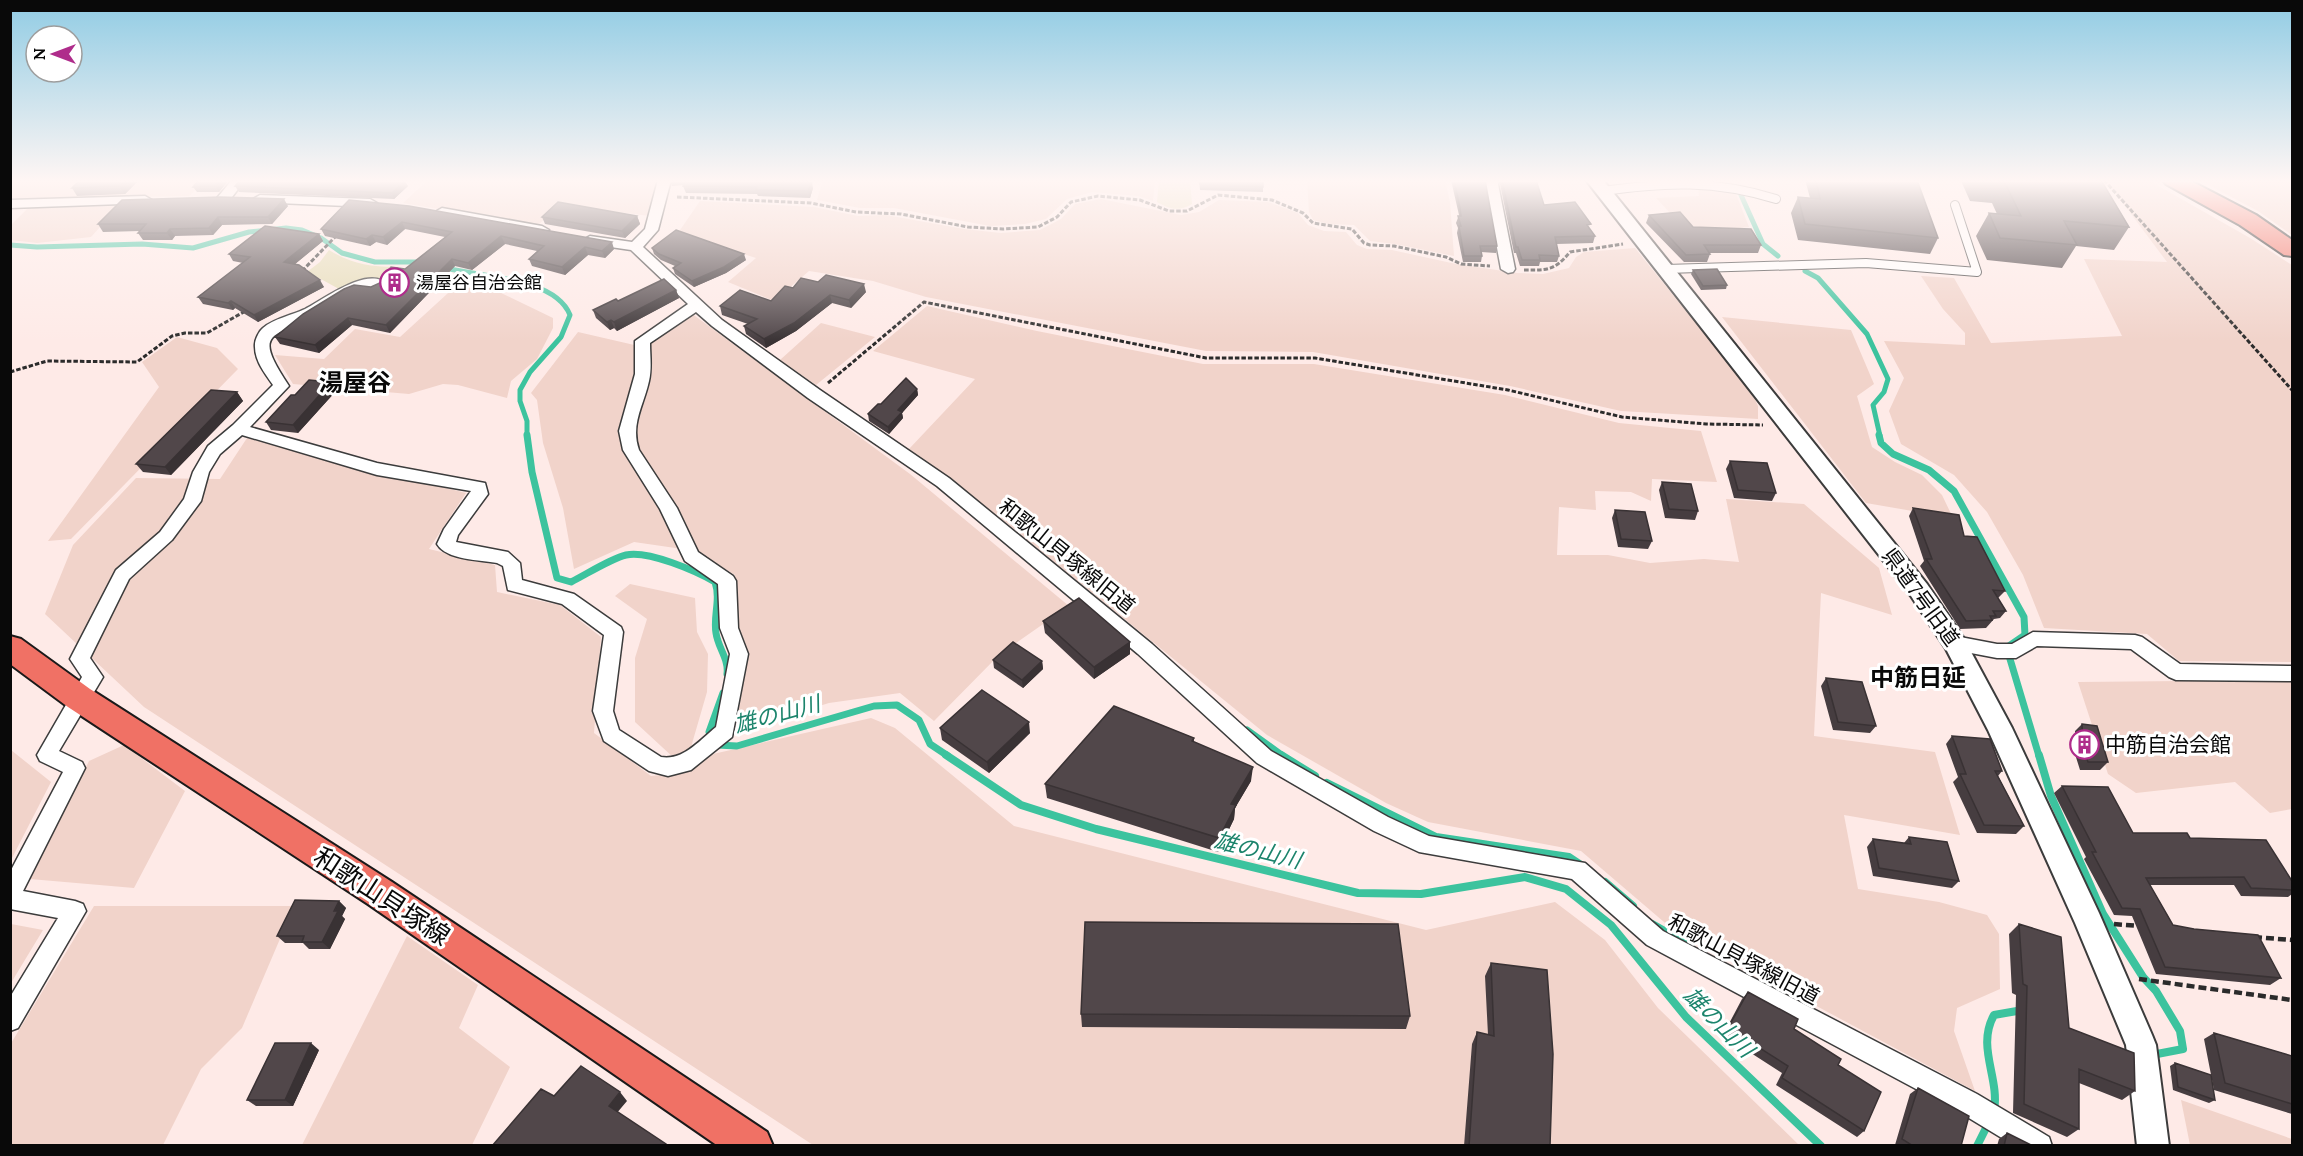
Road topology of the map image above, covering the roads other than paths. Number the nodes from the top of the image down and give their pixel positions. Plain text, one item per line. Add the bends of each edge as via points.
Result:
1 (561, 234) edge
2 (647, 234) edge
3 (1501, 234) edge
4 (1637, 234) edge
5 (1965, 234) edge
6 (2268, 234) edge
7 (635, 248) junction
8 (2292, 250) edge
9 (1508, 269) road end
10 (1666, 269) junction
11 (381, 285) edge
12 (697, 305) junction
13 (238, 429) junction
14 (1955, 643) junction
15 (10, 647) edge
16 (2292, 674) edge
17 (78, 698) junction
18 (10, 897) edge
19 (10, 1020) edge
20 (753, 1146) edge
21 (2040, 1146) edge
22 (2153, 1146) edge

1 - 7 street
2 - 7 street
3 - 9 street
4 - 10 street, 県道7号旧道
5 - 10 lane via 1977,272 1866,263
6 - 8 main road
7 - 12 street, 和歌山貝塚線旧道
10 - 14 street, 県道7号旧道 via 1919,590
11 - 13 street via 350,288 268,331 262,342 264,360 281,386
12 - 13 street via 642,341 643,375 626,425 626,441 668,508 691,556 727,581 729,628 739,654 725,731 684,764 656,765 611,735 603,711 614,632 567,599 514,585 512,563 502,557 446,544 450,532 480,494 479,487 377,469
12 - 21 street, 和歌山貝塚線旧道 via 814,394 943,482 1145,649 1264,757 1381,824 1427,845 1577,870 1654,938 1968,1103
13 - 17 street via 214,450 201,472 192,501 166,536 122,574 80,659 93,677
14 - 16 street via 2016,651 2033,639 2135,642 2176,672
14 - 22 street, 県道7号旧道 via 2000,728 2141,1045
15 - 17 main road, 和歌山貝塚線
17 - 18 street via 47,755 75,768
17 - 20 main road, 和歌山貝塚線 via 380,893
18 - 19 street via 75,911

